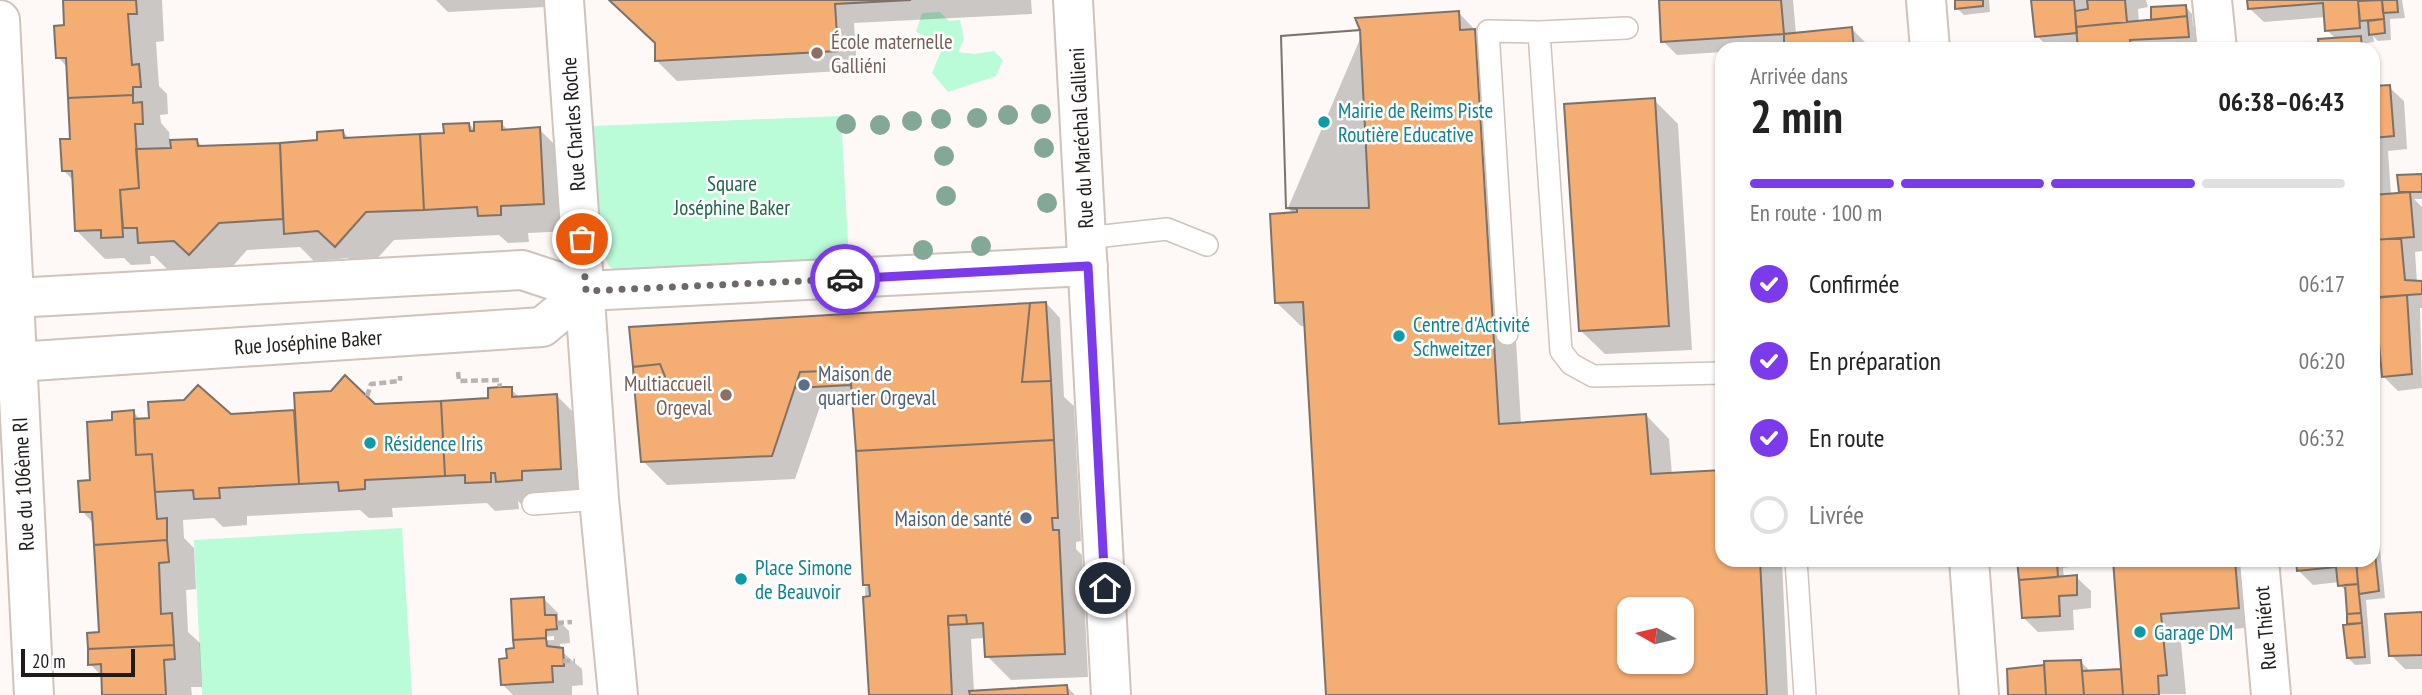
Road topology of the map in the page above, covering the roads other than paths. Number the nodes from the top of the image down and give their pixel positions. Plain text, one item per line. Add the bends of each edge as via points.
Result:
1 (564, 0) edge
2 (1073, 0) edge
3 (1926, 0) edge
4 (2212, 0) edge
5 (0, 20) edge
6 (1627, 28) dead end
7 (1539, 32) junction
8 (1929, 42) edge
9 (2216, 42) edge
10 (1207, 245) dead end
11 (1087, 252) junction
12 (586, 291) junction
13 (14, 298) junction
14 (1507, 334) dead end
15 (17, 362) junction
16 (1715, 373) edge
17 (599, 499) junction
18 (533, 504) dead end
19 (1796, 567) edge
20 (1970, 567) edge
21 (2260, 567) edge
22 (34, 695) edge
23 (618, 695) edge
24 (1111, 695) edge
25 (1805, 695) edge
26 (1979, 695) edge
27 (2271, 695) edge

1 - 12 street, Rue Charles Roche
2 - 11 street, Rue du Maréchal Gallieni
3 - 8 street
4 - 9 street
5 - 13 street, Rue du 106ème RI
6 - 7 lane
7 - 14 lane via 1488,31
7 - 16 lane via 1562,351 1570,364 1593,376
10 - 11 lane via 1167,229
11 - 12 street
11 - 24 street, Rue du Maréchal Gallieni
12 - 13 street via 522,270
12 - 15 street, Rue Joséphine Baker via 542,327
12 - 17 street, Rue Charles Roche
13 - 15 street, Rue du 106ème RI
15 - 22 street, Rue du 106ème RI
17 - 18 lane
17 - 23 street, Rue Charles Roche
19 - 25 lane
20 - 26 street
21 - 27 street, Rue Thiérot

